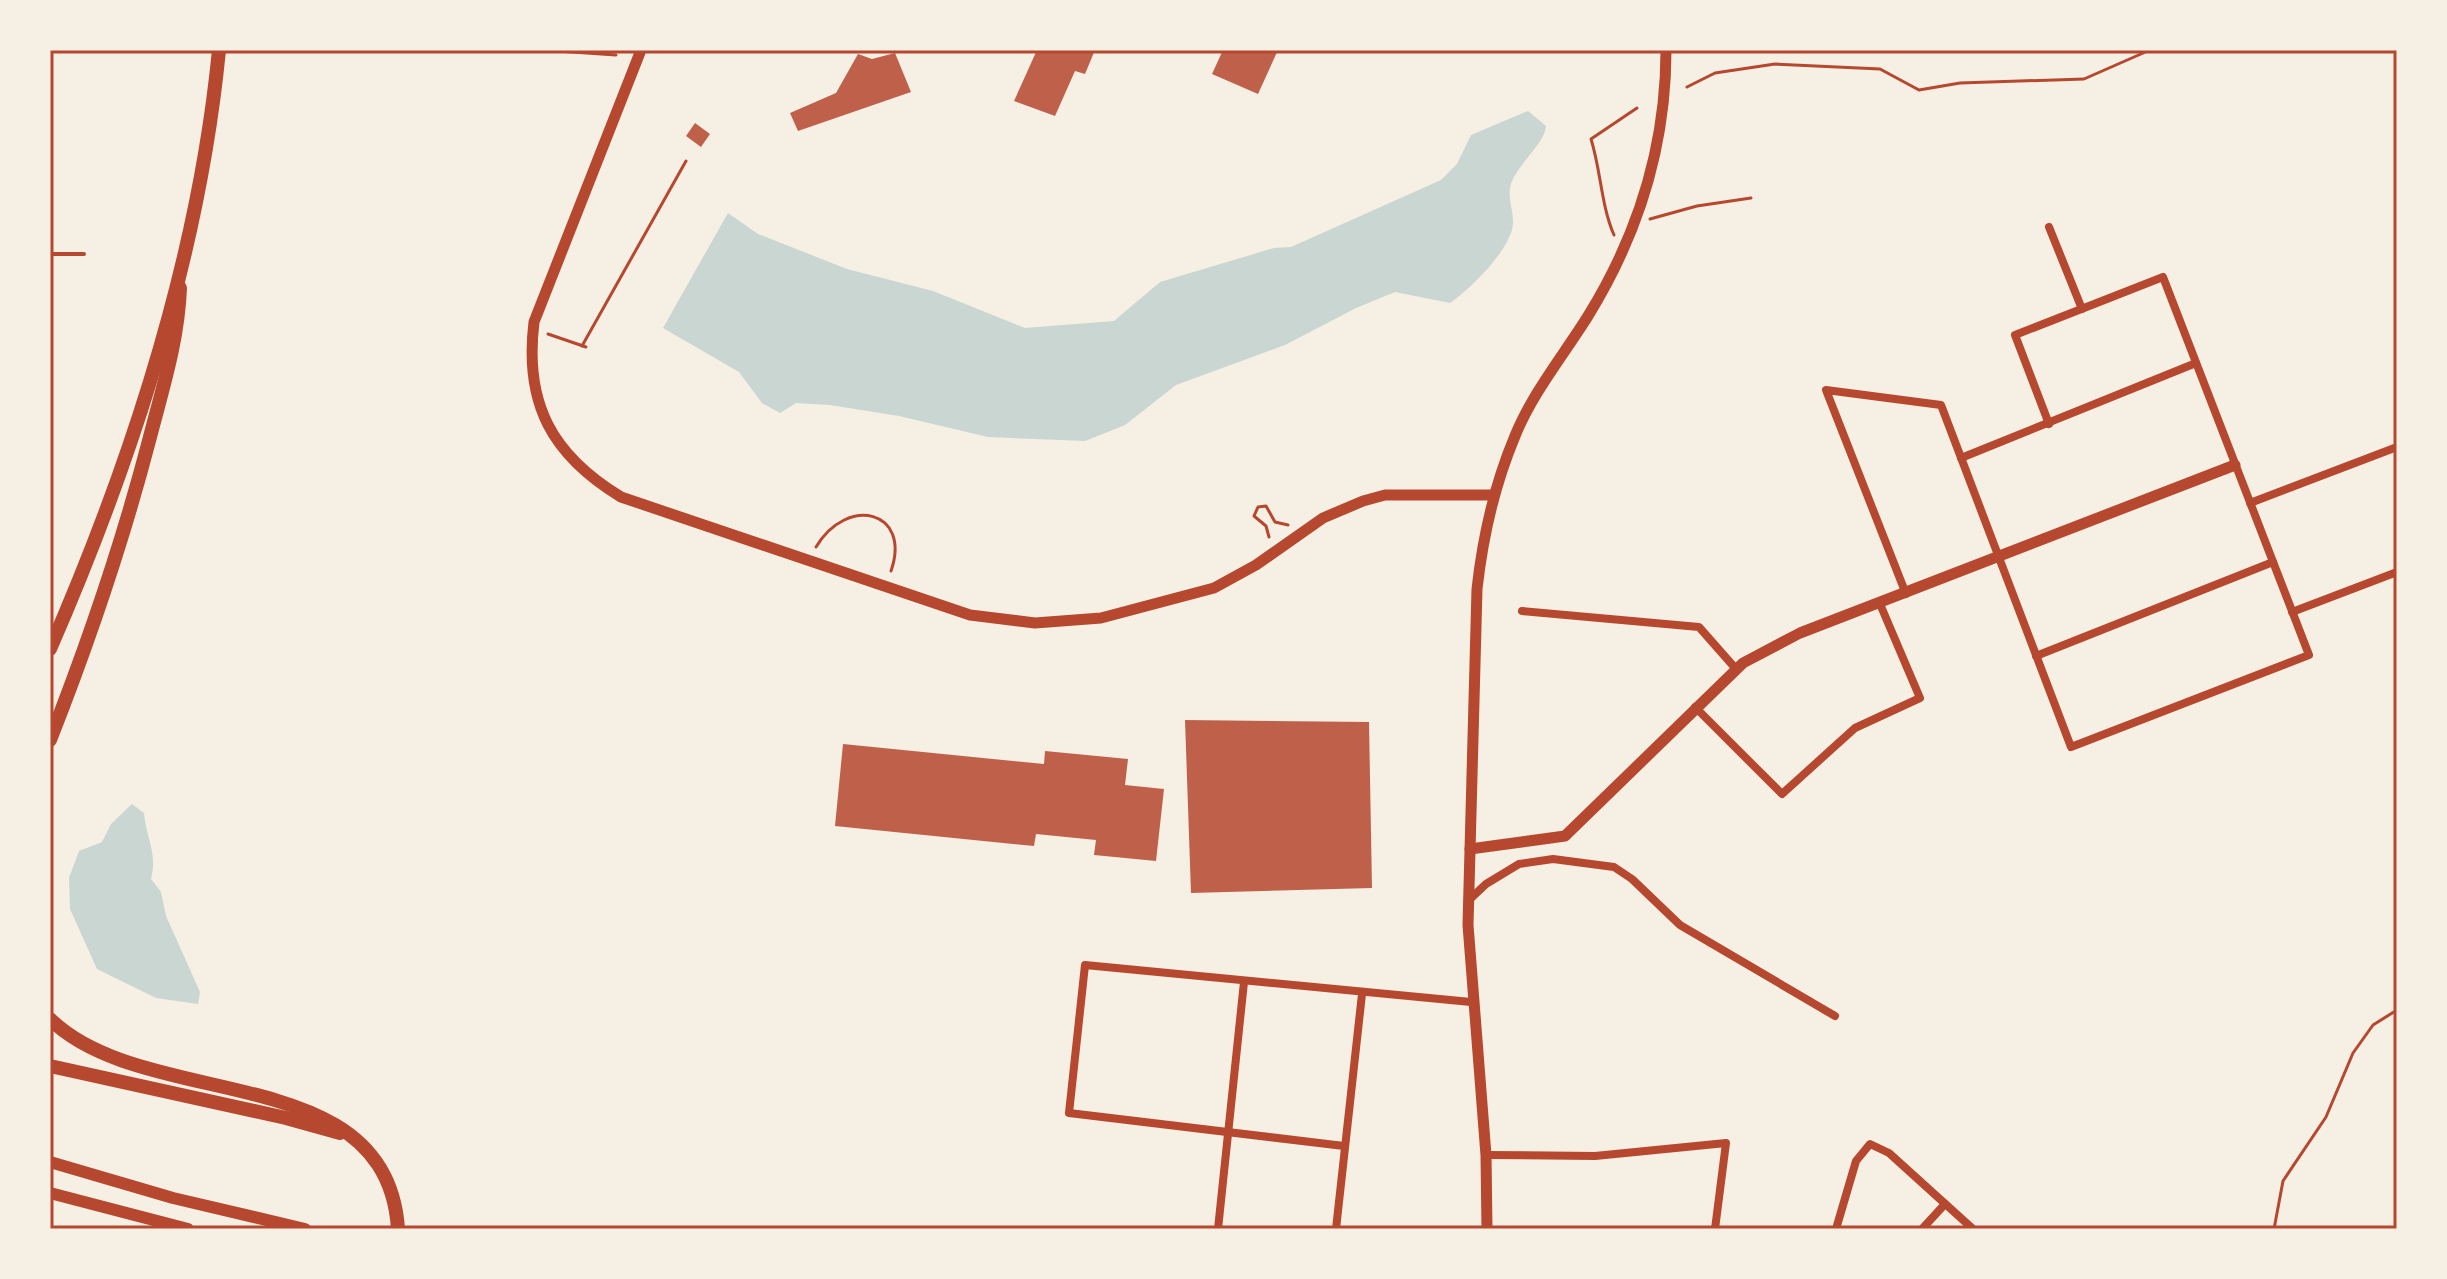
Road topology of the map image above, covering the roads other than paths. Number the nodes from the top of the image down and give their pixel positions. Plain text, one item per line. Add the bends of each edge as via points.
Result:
1 (219, 50) edge
2 (641, 50) edge
3 (1666, 50) edge
4 (2049, 227) dead end
5 (50, 254) edge
6 (84, 254) dead end
7 (181, 263) junction
8 (2082, 309) junction
9 (2196, 363) junction
10 (2049, 424) junction
11 (2397, 447) edge
12 (1961, 458) junction
13 (2235, 465) junction
14 (1492, 495) junction
15 (2250, 503) junction
16 (1998, 558) junction
17 (2273, 562) junction
18 (2397, 572) edge
19 (1906, 594) junction
20 (1880, 604) junction
21 (1522, 611) dead end
22 (2292, 612) junction
23 (65, 614) junction
24 (50, 625) edge
25 (50, 649) edge
26 (2036, 656) junction
27 (1736, 669) junction
28 (1695, 707) junction
29 (50, 740) edge
30 (1470, 849) junction
31 (1469, 900) junction
32 (1244, 982) junction
33 (1362, 994) junction
34 (1471, 1002) junction
35 (1835, 1016) dead end
36 (50, 1019) edge
37 (50, 1066) edge
38 (1228, 1132) junction
39 (352, 1137) junction
40 (1344, 1146) junction
41 (1486, 1155) junction
42 (50, 1162) edge
43 (50, 1193) edge
44 (1945, 1204) junction
45 (188, 1229) edge
46 (305, 1229) edge
47 (398, 1229) edge
48 (1218, 1229) edge
49 (1336, 1229) edge
50 (1487, 1229) edge
51 (1715, 1229) edge
52 (1836, 1229) edge
53 (1922, 1229) edge
54 (1973, 1229) edge

1 - 7 main road
2 - 14 street via 534,322 530,351 535,395 561,447 577,467 621,497 970,615 1035,623 1101,618 1203,592 1256,565 1323,518 1363,501 1385,495
3 - 14 street via 1650,178 1635,223 1587,318 1540,386
4 - 8 street
5 - 6 lane
7 - 23 main road via 131,435
7 - 29 main road via 178,331 132,505
8 - 9 street via 2163,277
8 - 10 street via 2015,335
9 - 10 street
9 - 13 street
10 - 12 street
11 - 15 street
12 - 16 street
12 - 19 street via 1941,405 1826,390
13 - 15 street
13 - 16 street
14 - 30 street via 1477,589
15 - 17 street
16 - 19 street
16 - 26 street
17 - 22 street
17 - 26 street
18 - 22 street
19 - 20 street
20 - 27 street via 1800,633
20 - 28 street via 1920,698 1855,728 1782,794
21 - 27 street via 1699,627
22 - 26 street via 2309,655 2071,747
23 - 24 main road
23 - 25 main road
27 - 28 street
28 - 30 street via 1565,836
30 - 31 street
31 - 34 street
31 - 35 street via 1519,864 1553,859 1614,867 1680,925
32 - 33 street
32 - 38 street
32 - 38 street via 1085,965 1069,1113
33 - 34 street
33 - 40 street
34 - 41 street
36 - 39 main road via 65,1034 110,1059 313,1111
37 - 39 main road
38 - 40 street
38 - 48 street
39 - 47 main road via 391,1183
40 - 49 street
41 - 50 street
41 - 51 street via 1595,1156 1726,1143
42 - 46 main road
43 - 45 main road
44 - 52 street via 1889,1153 1870,1144 1856,1161
44 - 53 street
44 - 54 street

